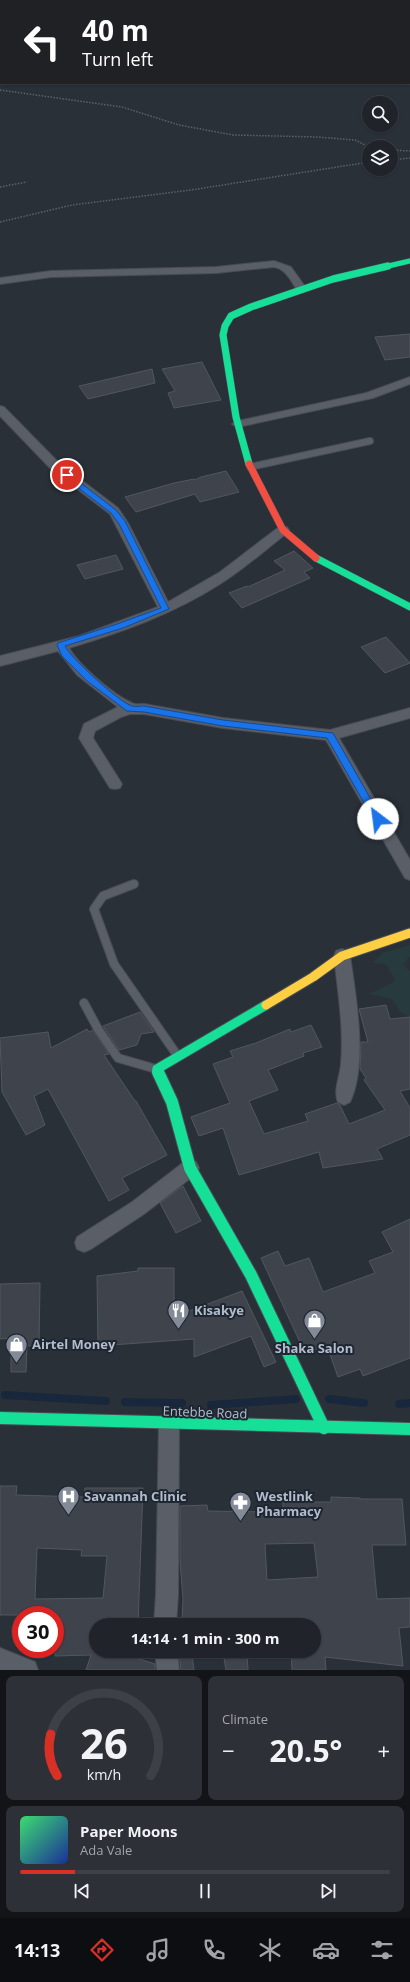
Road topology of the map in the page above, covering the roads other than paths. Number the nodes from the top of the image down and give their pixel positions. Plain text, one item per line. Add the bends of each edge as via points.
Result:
1 (410, 261) edge
2 (0, 281) edge
3 (301, 288) junction
4 (410, 380) edge
5 (0, 409) edge
6 (238, 424) junction
7 (370, 441) dead end
8 (250, 467) junction
9 (284, 530) junction
10 (410, 607) edge
11 (165, 609) junction
12 (61, 645) junction
13 (0, 661) edge
14 (130, 709) junction
15 (410, 713) edge
16 (330, 735) junction
17 (116, 784) dead end
18 (410, 874) edge
19 (134, 884) dead end
20 (410, 933) edge
21 (342, 956) junction
22 (84, 1003) dead end
23 (178, 1057) junction
24 (157, 1069) junction
25 (344, 1097) dead end
26 (190, 1168) junction
27 (84, 1243) dead end
28 (0, 1418) edge
29 (169, 1424) junction
30 (324, 1428) junction
31 (410, 1429) edge
32 (165, 1618) edge
33 (167, 1658) edge
34 (0, 1659) edge
35 (27, 1670) edge
36 (168, 1670) edge

1 - 3 street
2 - 3 street via 51,274 210,270 274,264 289,270
3 - 6 street via 231,316 224,326 223,335
4 - 6 street via 369,396
5 - 11 street via 55,466 114,512
6 - 8 street
7 - 8 lane
8 - 9 street
9 - 10 street via 320,562
9 - 11 street via 216,581
11 - 12 street
12 - 13 street
12 - 14 street via 65,654 90,678
14 - 16 street
14 - 17 street via 116,713 89,728 86,738
15 - 16 street
16 - 18 street
19 - 23 lane via 103,896 94,908 114,964
20 - 21 street
21 - 23 street via 313,977
21 - 25 street via 350,1017 350,1064
22 - 24 lane via 118,1058
23 - 24 street
24 - 26 street via 172,1102
26 - 27 street via 138,1208
26 - 30 street via 251,1275
28 - 29 street, Entebbe Road
29 - 30 street, Entebbe Road
29 - 32 street
30 - 31 street, Entebbe Road
33 - 36 street
34 - 35 street

